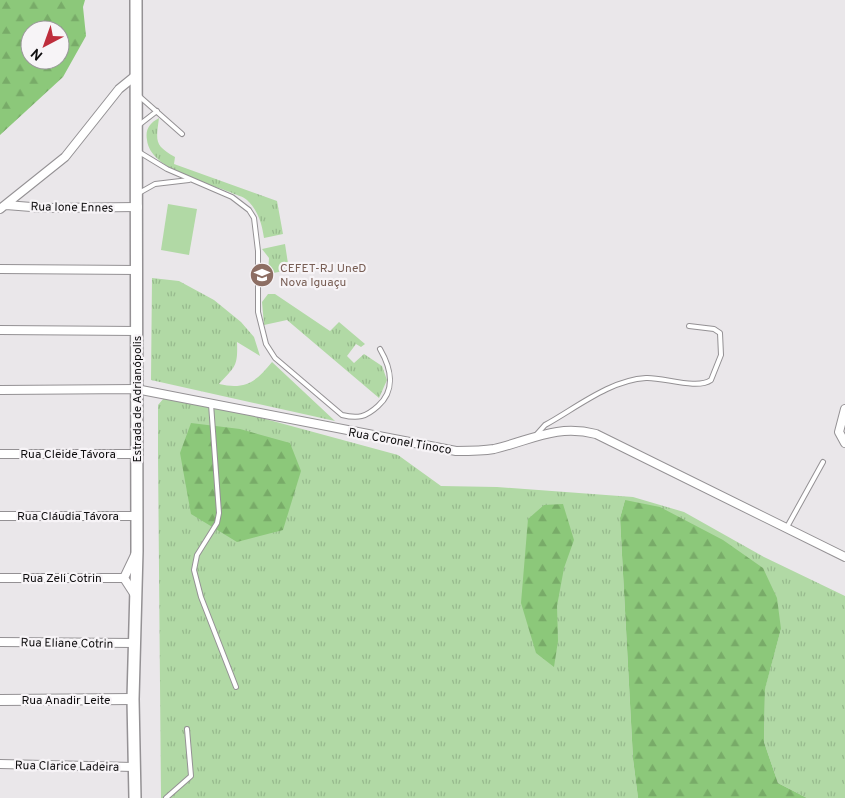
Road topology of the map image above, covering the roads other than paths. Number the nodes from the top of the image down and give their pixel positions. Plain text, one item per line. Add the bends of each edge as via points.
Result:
1 (136, 0) edge
2 (135, 76) junction
3 (136, 92) junction
4 (157, 112) junction
5 (136, 128) junction
6 (182, 134) dead end
7 (138, 151) junction
8 (189, 180) junction
9 (137, 195) junction
10 (3, 207) edge
11 (138, 207) junction
12 (0, 269) edge
13 (138, 270) junction
14 (690, 326) dead end
15 (0, 330) edge
16 (137, 331) junction
17 (380, 349) dead end
18 (136, 389) junction
19 (0, 390) edge
20 (211, 404) junction
21 (845, 409) edge
22 (536, 435) junction
23 (845, 443) edge
24 (0, 454) edge
25 (137, 454) junction
26 (823, 462) dead end
27 (0, 516) edge
28 (136, 516) junction
29 (787, 527) junction
30 (138, 551) junction
31 (845, 557) edge
32 (0, 578) edge
33 (124, 578) junction
34 (136, 596) junction
35 (0, 642) edge
36 (135, 643) junction
37 (236, 687) dead end
38 (133, 699) junction
39 (0, 700) edge
40 (187, 729) dead end
41 (0, 764) edge
42 (134, 767) junction
43 (135, 798) edge
44 (166, 798) edge

1 - 2 main road, Estrada de Adrianópolis
2 - 3 main road, Estrada de Adrianópolis
2 - 10 street via 119,89 65,157
3 - 4 lane
3 - 5 main road, Estrada de Adrianópolis
4 - 5 lane
4 - 6 lane
5 - 7 main road, Estrada de Adrianópolis
7 - 8 lane
7 - 9 main road, Estrada de Adrianópolis
8 - 9 lane via 155,184
8 - 17 lane via 232,197 254,218 258,251 258,312 266,344 275,358 342,415 355,418 367,416 389,392 388,363
9 - 11 main road, Estrada de Adrianópolis
10 - 11 street, Rua Ione Ennes
11 - 13 main road, Estrada de Adrianópolis
12 - 13 street
13 - 16 main road, Estrada de Adrianópolis
14 - 22 lane via 714,328 720,333 721,355 711,380 701,384 646,378 615,386 545,425
15 - 16 street
16 - 18 main road, Estrada de Adrianópolis
18 - 19 street, Rua Coronel Tinoco
18 - 20 street, Rua Coronel Tinoco
18 - 25 main road, Estrada de Adrianópolis
20 - 22 street, Rua Coronel Tinoco via 456,451 494,449
20 - 37 lane via 219,513 217,523 197,555 194,570 201,597
21 - 23 street via 839,432
22 - 29 street, Rua Coronel Tinoco via 572,430 596,434
24 - 25 street, Rua Cleide Távora
25 - 28 main road, Estrada de Adrianópolis
26 - 29 lane
27 - 28 street, Rua Cláudia Távora
28 - 30 main road, Estrada de Adrianópolis
29 - 31 street, Rua Coronel Tinoco
30 - 33 street
30 - 34 main road, Estrada de Adrianópolis
32 - 33 street, Rua Zeli Cotrin
33 - 34 street
34 - 36 main road, Estrada de Adrianópolis
35 - 36 street, Rua Eliane Cotrin
36 - 38 main road, Estrada de Adrianópolis
38 - 39 main road, Rua Anadir Leite
38 - 42 main road, Estrada de Adrianópolis
40 - 44 lane via 191,776
41 - 42 street, Rua Clarice Ladeira
42 - 43 main road, Estrada de Adrianópolis

